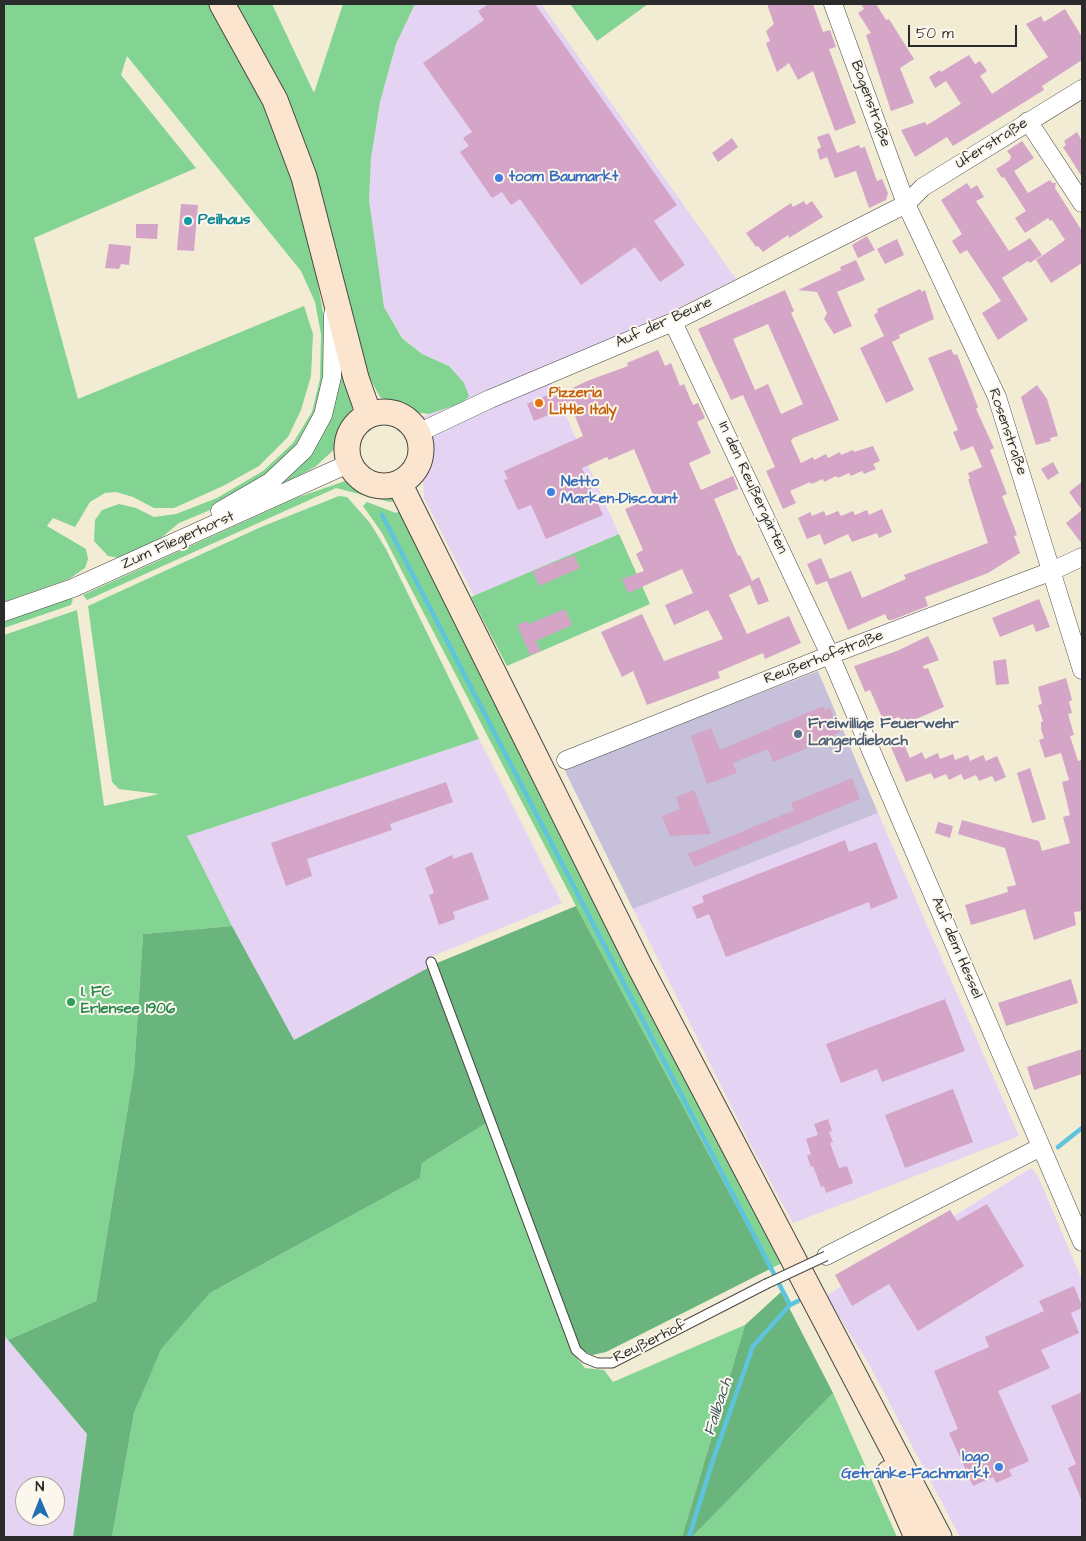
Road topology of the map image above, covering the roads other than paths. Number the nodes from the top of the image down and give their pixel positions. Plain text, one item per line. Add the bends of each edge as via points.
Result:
1 (222, 4) edge
2 (833, 4) edge
3 (1082, 89) edge
4 (1028, 121) junction
5 (1082, 203) edge
6 (906, 204) junction
7 (334, 291) junction
8 (673, 322) junction
9 (369, 415) junction
10 (418, 433) junction
11 (350, 463) junction
12 (399, 482) junction
13 (170, 545) junction
14 (1082, 557) edge
15 (1052, 571) junction
16 (4, 612) edge
17 (830, 654) junction
18 (1082, 670) edge
19 (566, 760) dead end
20 (431, 962) dead end
21 (1041, 1147) junction
22 (1082, 1242) edge
23 (826, 1256) joint
24 (816, 1302) junction
25 (917, 1537) edge
26 (939, 1537) edge

1 - 7 main road via 275,100 304,177
2 - 6 street, Bogenstraße
3 - 4 street, Uferstraße
4 - 5 street
4 - 6 street, Uferstraße via 923,187
6 - 8 street, Auf der Beune
6 - 15 street, Rosenstraße via 997,397
7 - 9 main road
7 - 13 street via 332,377 324,415 304,450 270,482
8 - 10 street, Auf der Beune via 490,398
8 - 17 street, In den Reußergärten
9 - 10 main road via 380,412 397,414 411,423
9 - 11 main road via 352,430 348,441
10 - 12 main road via 421,444 416,467
11 - 12 main road via 365,480 388,485
11 - 13 street, Zum Fliegerhorst
12 - 24 main road via 639,965
13 - 16 street, Zum Fliegerhorst via 73,588
14 - 15 street, Reußerhofstraße
15 - 17 street, Reußerhofstraße
15 - 18 street, Rosenstraße
17 - 19 street, Reußerhofstraße
17 - 21 street, Auf dem Hessel
20 - 23 lane, Reußerhof, bridge via 576,1350 585,1358 597,1363 612,1362
21 - 22 street, Auf dem Hessel
21 - 23 street, Reußerhof
24 - 25 main road
24 - 26 main road

